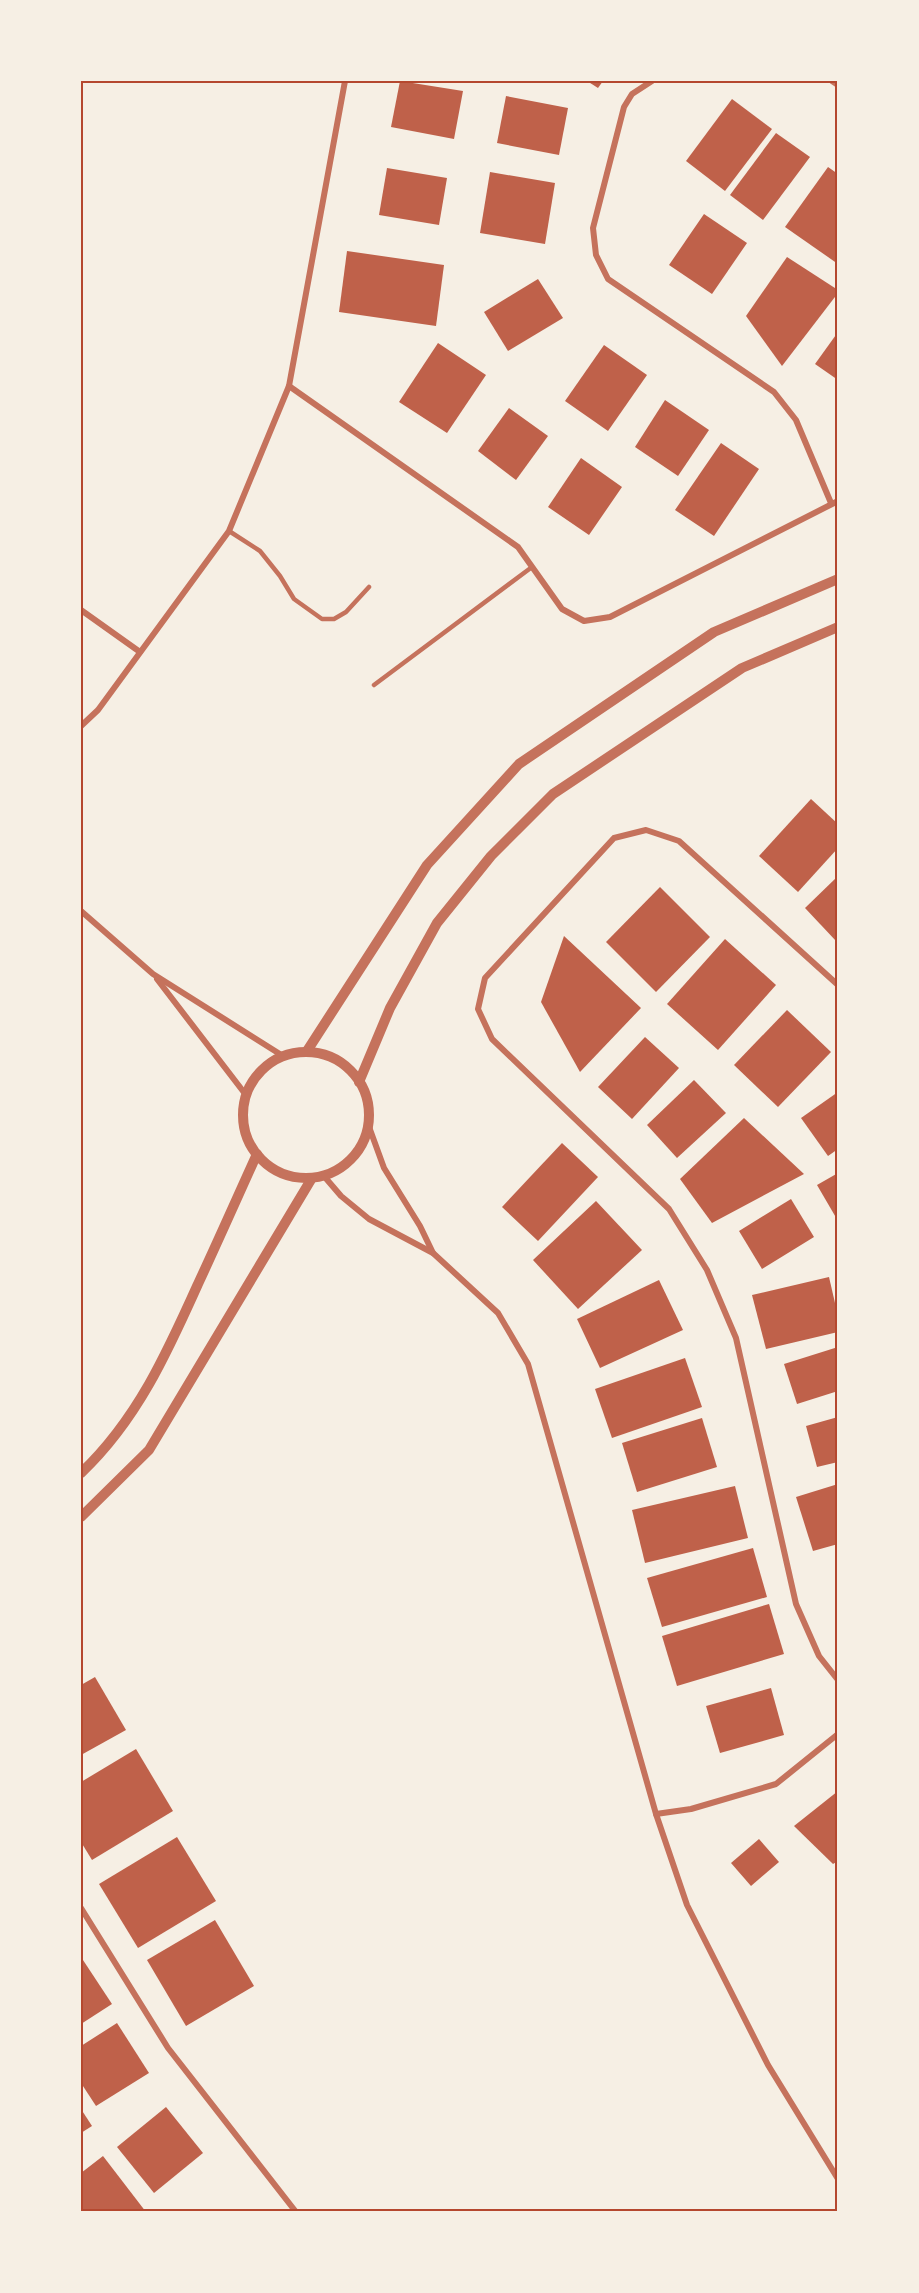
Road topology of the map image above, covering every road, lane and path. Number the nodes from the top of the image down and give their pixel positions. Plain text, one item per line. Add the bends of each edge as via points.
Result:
1 (345, 81) edge
2 (652, 81) edge
3 (832, 81) edge
4 (838, 85) edge
5 (289, 386) junction
6 (835, 502) edge
7 (229, 531) junction
8 (532, 567) junction
9 (838, 579) edge
10 (369, 587) dead end
11 (81, 610) edge
12 (838, 627) edge
13 (140, 652) junction
14 (374, 685) dead end
15 (81, 726) edge
16 (81, 911) edge
17 (153, 974) junction
18 (838, 986) edge
19 (307, 1052) junction
20 (282, 1056) junction
21 (359, 1082) junction
22 (246, 1095) junction
23 (368, 1124) junction
24 (257, 1154) junction
25 (318, 1177) junction
26 (433, 1253) junction
27 (81, 1473) edge
28 (81, 1517) edge
29 (838, 1680) edge
30 (838, 1734) edge
31 (656, 1814) junction
32 (81, 1908) edge
33 (838, 2179) edge
34 (296, 2212) edge

1 - 5 street
2 - 6 street via 632,94 624,107 593,228 596,255 608,279 774,392 796,420
3 - 4 street
5 - 7 street
5 - 8 street via 518,547
6 - 8 street via 610,617 584,621 561,609
7 - 10 lane via 260,551 294,600 322,619 334,619 346,612
7 - 13 street
8 - 14 lane
9 - 19 street via 714,632 519,764 427,865
11 - 13 street
12 - 21 street via 742,668 553,794 491,856 437,923 390,1008
13 - 15 street via 98,710
16 - 17 street
17 - 20 street
17 - 22 street
18 - 29 street via 680,841 645,830 614,838 485,978 477,1009 492,1039 669,1209 707,1270 736,1338 796,1604 819,1656
19 - 20 street
19 - 21 street via 337,1060
20 - 22 street via 254,1078
21 - 23 street via 368,1102
22 - 24 street via 243,1116 247,1136
23 - 25 street via 354,1156 340,1168
23 - 26 street via 384,1168
24 - 25 street via 273,1168 291,1176
24 - 27 street via 169,1350 143,1397 101,1455
25 - 26 street via 369,1219
25 - 28 street via 149,1450
26 - 31 street via 498,1313 528,1364
30 - 31 street via 776,1784 691,1809
31 - 33 street via 687,1905 768,2065
32 - 34 street via 168,2048

